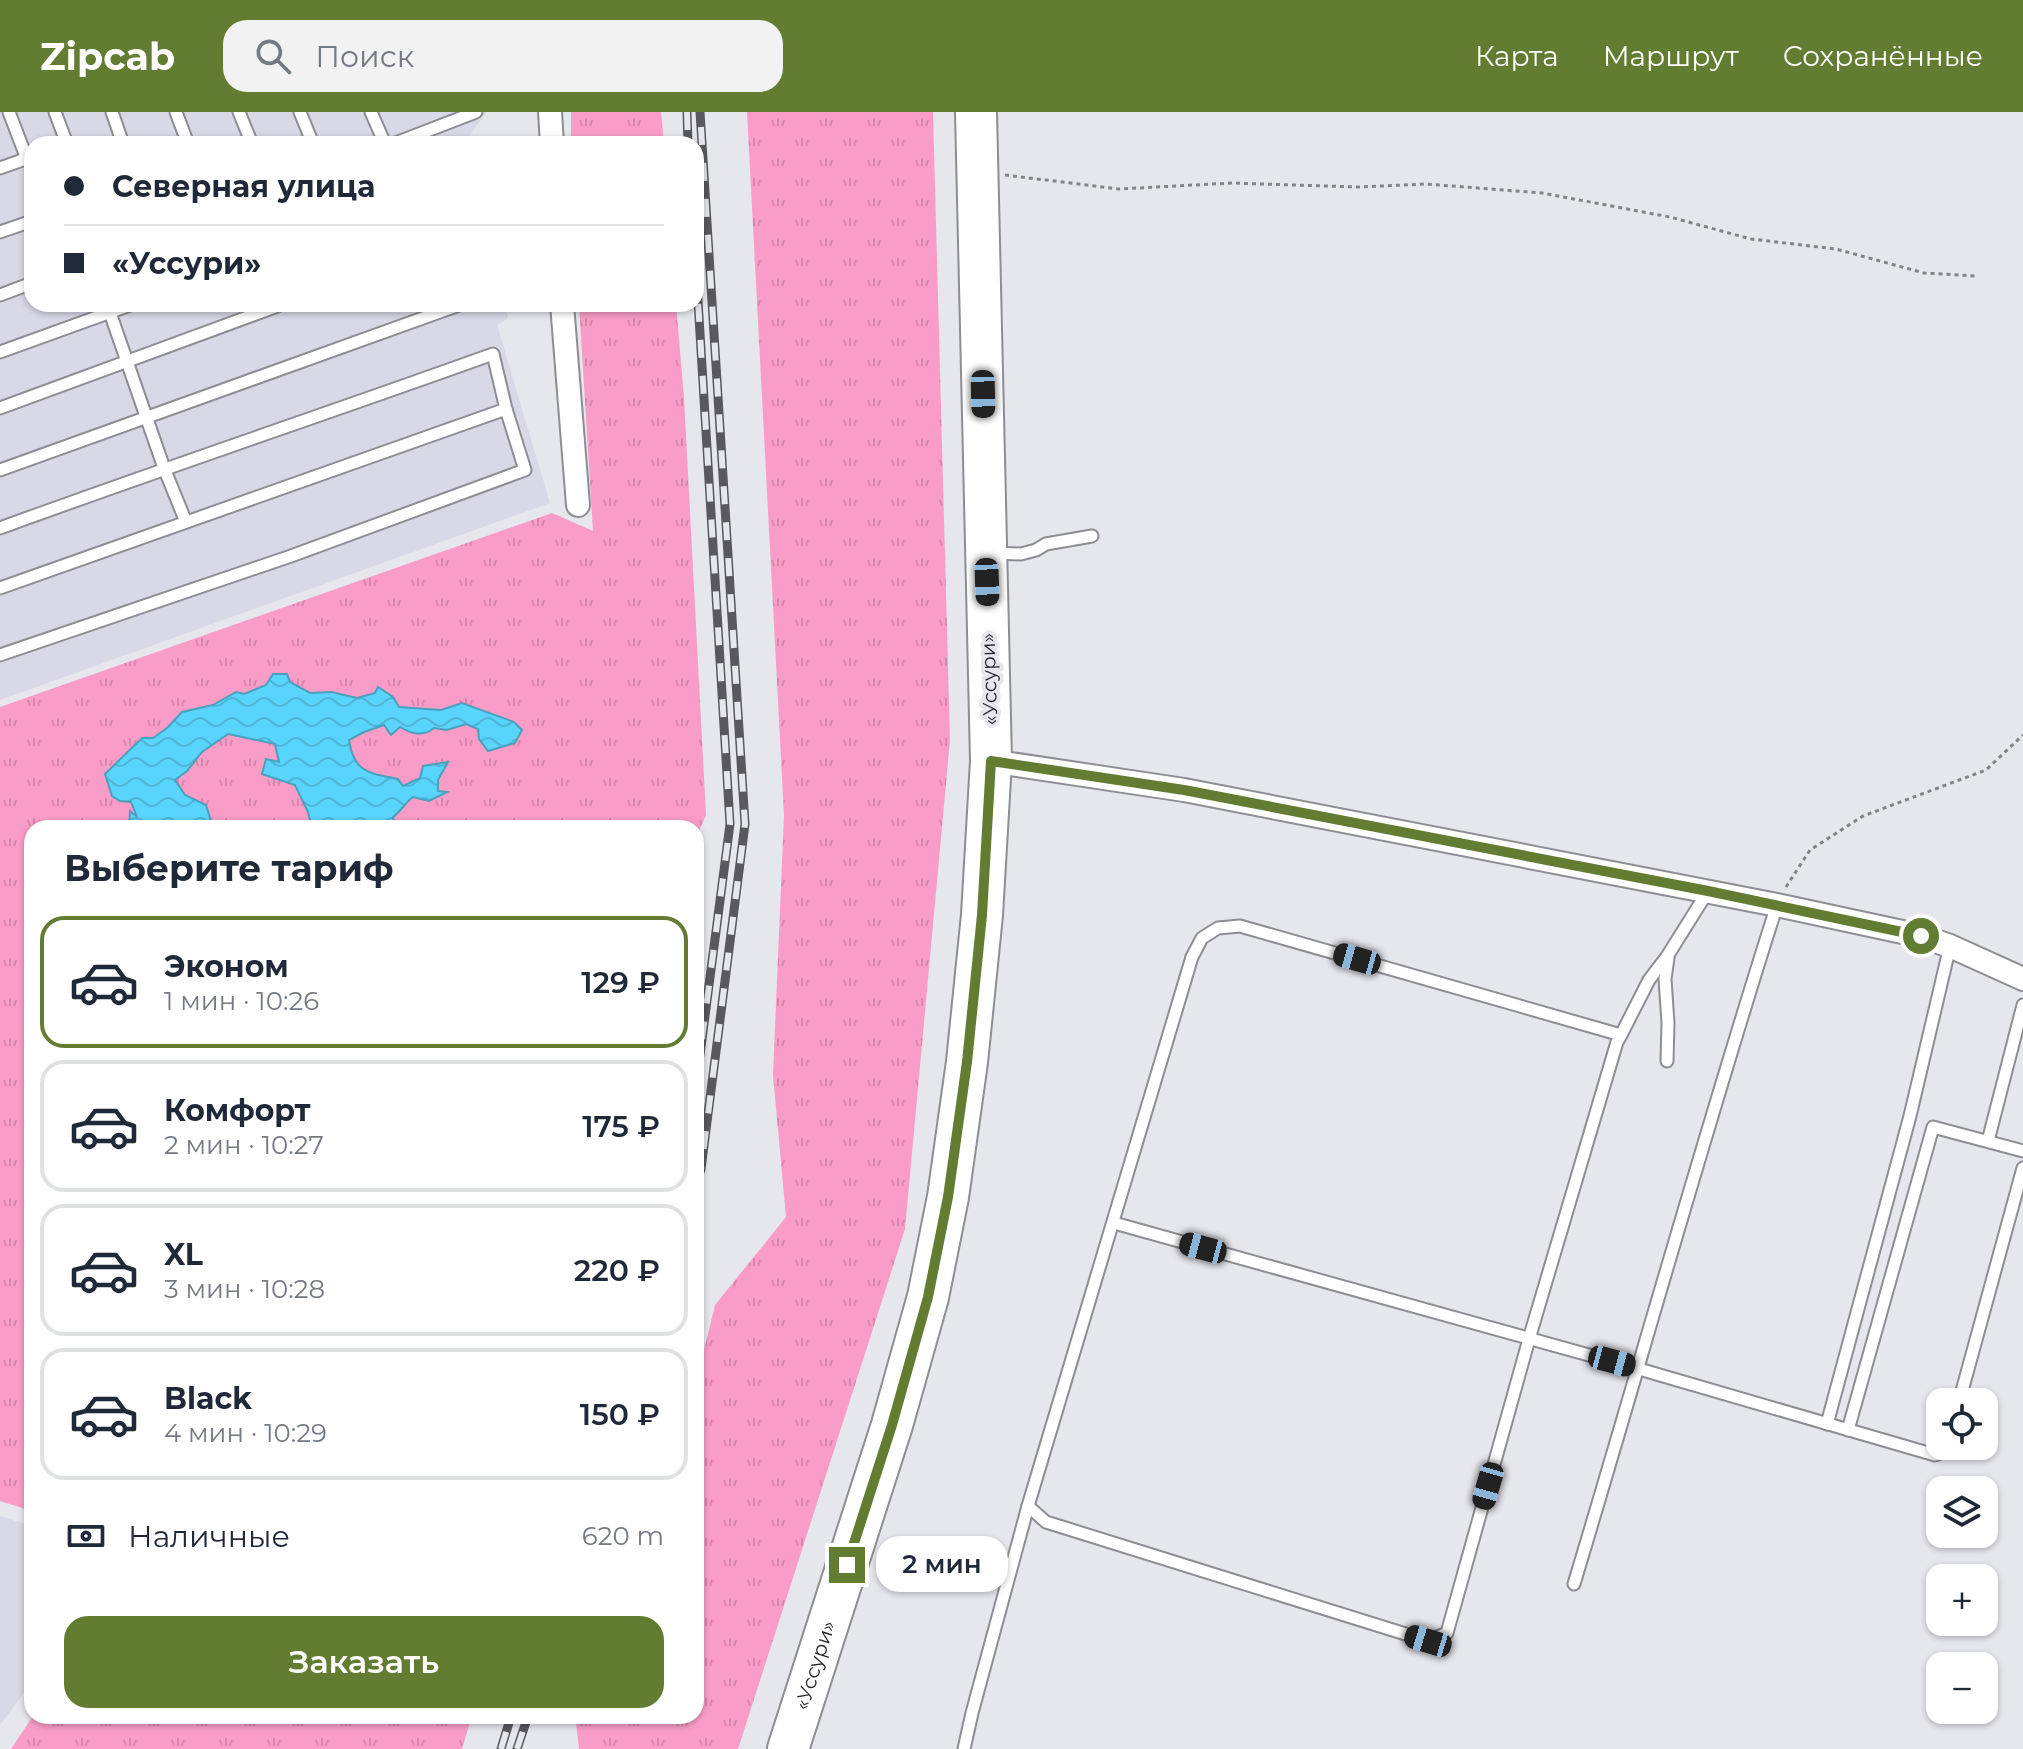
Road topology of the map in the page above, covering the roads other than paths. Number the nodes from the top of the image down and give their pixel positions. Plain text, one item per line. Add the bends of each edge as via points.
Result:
1 (9, 112) edge
2 (55, 112) edge
3 (112, 112) edge
4 (176, 112) edge
5 (239, 112) edge
6 (300, 112) edge
7 (371, 112) edge
8 (476, 112) edge
9 (550, 112) edge
10 (976, 112) edge
11 (460, 115) edge
12 (64, 136) edge
13 (120, 136) edge
14 (185, 136) edge
15 (249, 136) edge
16 (310, 136) edge
17 (382, 136) edge
18 (411, 136) edge
19 (552, 136) edge
20 (24, 146) edge
21 (24, 160) edge
22 (0, 168) edge
23 (24, 224) edge
24 (0, 232) edge
25 (24, 286) edge
26 (0, 295) edge
27 (99, 312) edge
28 (110, 312) edge
29 (261, 312) edge
30 (440, 312) edge
31 (563, 312) edge
32 (0, 352) edge
33 (127, 361) junction
34 (0, 408) edge
35 (506, 409) junction
36 (146, 417) junction
37 (164, 468) junction
38 (0, 470) edge
39 (578, 505) dead end
40 (186, 522) junction
41 (0, 528) edge
42 (1092, 536) dead end
43 (986, 552) junction
44 (0, 588) edge
45 (0, 655) edge
46 (991, 761) junction
47 (1708, 891) junction
48 (1777, 905) junction
49 (1950, 946) junction
50 (1668, 955) junction
51 (2023, 979) edge
52 (2023, 1005) edge
53 (1621, 1035) junction
54 (1667, 1061) dead end
55 (1988, 1141) junction
56 (2023, 1151) edge
57 (2023, 1168) edge
58 (1114, 1223) junction
59 (1529, 1339) junction
60 (1639, 1369) junction
61 (1963, 1388) edge
62 (1827, 1424) junction
63 (1848, 1430) junction
64 (1926, 1452) edge
65 (1028, 1506) junction
66 (1574, 1584) dead end
67 (788, 1749) edge
68 (964, 1749) edge

1 - 20 lane
2 - 12 lane
3 - 13 lane
4 - 14 lane
5 - 15 lane
6 - 16 lane
7 - 17 lane
8 - 11 lane
9 - 19 street
10 - 43 highway, «Уссури»
11 - 18 lane
21 - 22 lane
23 - 24 lane
25 - 26 lane
27 - 32 lane
28 - 33 lane
29 - 33 lane
30 - 36 lane
31 - 39 street
33 - 34 lane
33 - 36 lane
35 - 37 lane via 493,354
35 - 40 lane
35 - 45 lane via 525,470
36 - 37 lane
36 - 38 lane
37 - 40 lane
37 - 41 lane
40 - 44 lane
42 - 43 lane via 1021,554
43 - 46 highway, «Уссури»
46 - 47 street via 1184,790
46 - 67 highway, «Уссури» via 967,1062 931,1283 892,1425
47 - 48 street
47 - 50 lane
48 - 49 street
48 - 60 lane
49 - 51 street
49 - 62 lane
50 - 53 lane
50 - 54 lane
52 - 55 lane
53 - 58 lane via 1240,926 1218,928 1202,938 1192,957
53 - 59 lane
55 - 56 lane
55 - 63 lane via 1933,1127
57 - 61 lane
58 - 59 lane
58 - 65 lane
59 - 60 lane
59 - 65 lane via 1447,1633 1428,1641 1046,1522
60 - 62 lane
60 - 66 lane
62 - 63 lane
63 - 64 lane
65 - 68 lane

